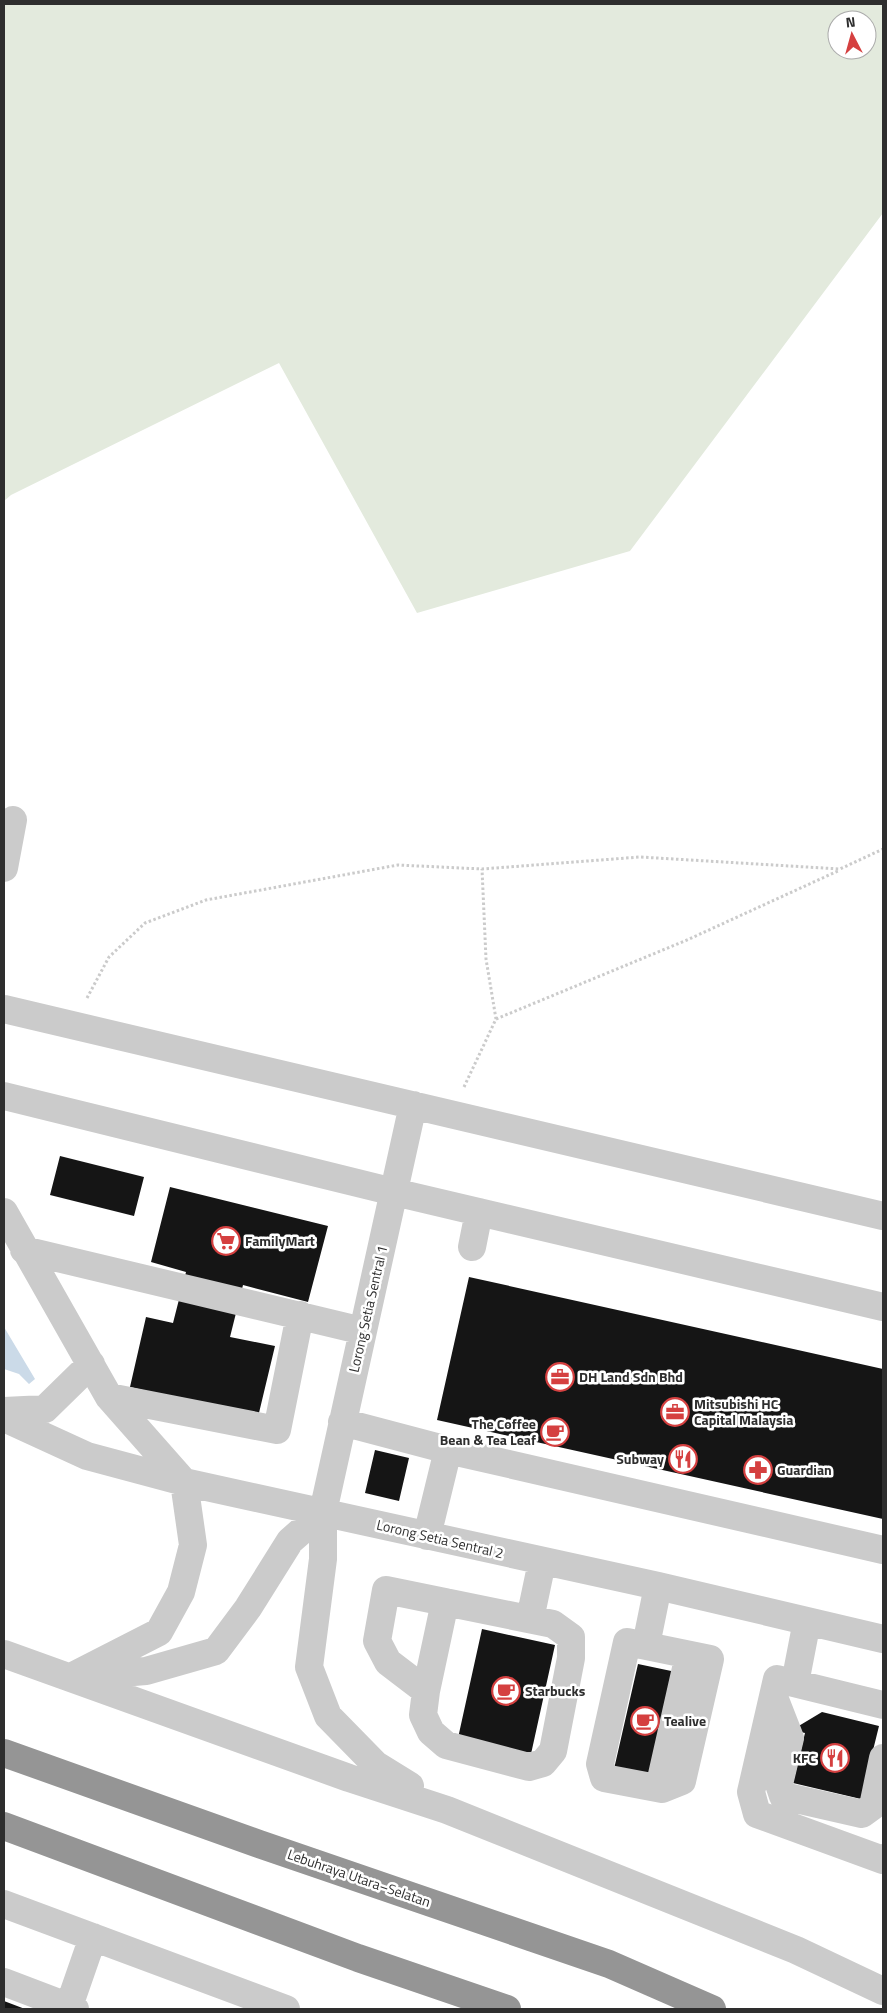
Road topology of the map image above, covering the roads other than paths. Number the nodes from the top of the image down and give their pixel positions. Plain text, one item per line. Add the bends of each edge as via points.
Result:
1 (13, 820) dead end
2 (4, 868) edge
3 (4, 1009) edge
4 (4, 1096) edge
5 (413, 1105) junction
6 (394, 1192) junction
7 (4, 1212) edge
8 (479, 1212) junction
9 (883, 1216) edge
10 (472, 1248) dead end
11 (24, 1250) junction
12 (883, 1307) edge
13 (300, 1314) junction
14 (363, 1331) junction
15 (91, 1364) junction
16 (109, 1397) junction
17 (4, 1411) edge
18 (4, 1418) edge
19 (342, 1422) junction
20 (448, 1450) junction
21 (184, 1482) junction
22 (323, 1512) junction
23 (427, 1536) junction
24 (883, 1550) edge
25 (542, 1562) junction
26 (658, 1586) junction
27 (445, 1602) junction
28 (530, 1619) junction
29 (807, 1620) junction
30 (883, 1638) edge
31 (646, 1645) junction
32 (4, 1654) edge
33 (71, 1677) junction
34 (784, 1690) junction
35 (426, 1691) junction
36 (883, 1705) edge
37 (4, 1753) edge
38 (883, 1758) edge
39 (447, 1810) junction
40 (4, 1826) edge
41 (883, 1858) edge
42 (4, 1904) edge
43 (93, 1938) junction
44 (4, 1982) edge
45 (883, 1991) edge
46 (70, 2008) edge
47 (286, 2009) edge
48 (507, 2009) edge
49 (712, 2009) edge

1 - 2 street
3 - 5 street
4 - 6 street
5 - 6 street, Lorong Setia Sentral 1
5 - 9 street
6 - 8 street
6 - 14 street, Lorong Setia Sentral 1
7 - 11 street
8 - 10 street
8 - 12 street
11 - 13 street
11 - 15 street
13 - 14 street
13 - 16 street via 277,1430
14 - 19 street, Lorong Setia Sentral 1
15 - 16 street
15 - 17 street via 45,1409
16 - 21 street
18 - 21 street, Lorong Setia Sentral 2 via 87,1456
19 - 20 street
19 - 22 street, Lorong Setia Sentral 1
20 - 23 street
20 - 24 street
21 - 22 street, Lorong Setia Sentral 2
21 - 33 street via 192,1545 181,1592 159,1632
22 - 23 street, Lorong Setia Sentral 2
22 - 33 street via 290,1541 248,1608 216,1651 146,1671
22 - 39 street, Lorong Setia Sentral 1 via 323,1559 309,1667 328,1716 376,1765
23 - 25 street, Lorong Setia Sentral 2
25 - 26 street, Lorong Setia Sentral 2
25 - 28 street
26 - 29 street, Lorong Setia Sentral 2
26 - 31 street
27 - 28 street
27 - 35 street
27 - 35 street via 386,1590 378,1642 388,1662
28 - 35 street via 552,1624 571,1637 572,1658 553,1751 543,1763 529,1767 446,1745 431,1732 423,1715
29 - 30 street, Lorong Setia Sentral 2
29 - 34 street
31 - 31 street via 627,1642 600,1764 604,1778 662,1789 682,1781 710,1659
32 - 33 street
33 - 39 street
34 - 36 street
34 - 38 street via 790,1738 779,1784 783,1796 862,1814 873,1806
34 - 41 street via 751,1792 757,1814
37 - 49 highway, Lebuhraya Utara–Selatan via 610,1964
39 - 45 street via 796,1950
40 - 48 highway via 358,1958
42 - 43 street
43 - 46 street
43 - 47 street
44 - 46 street

